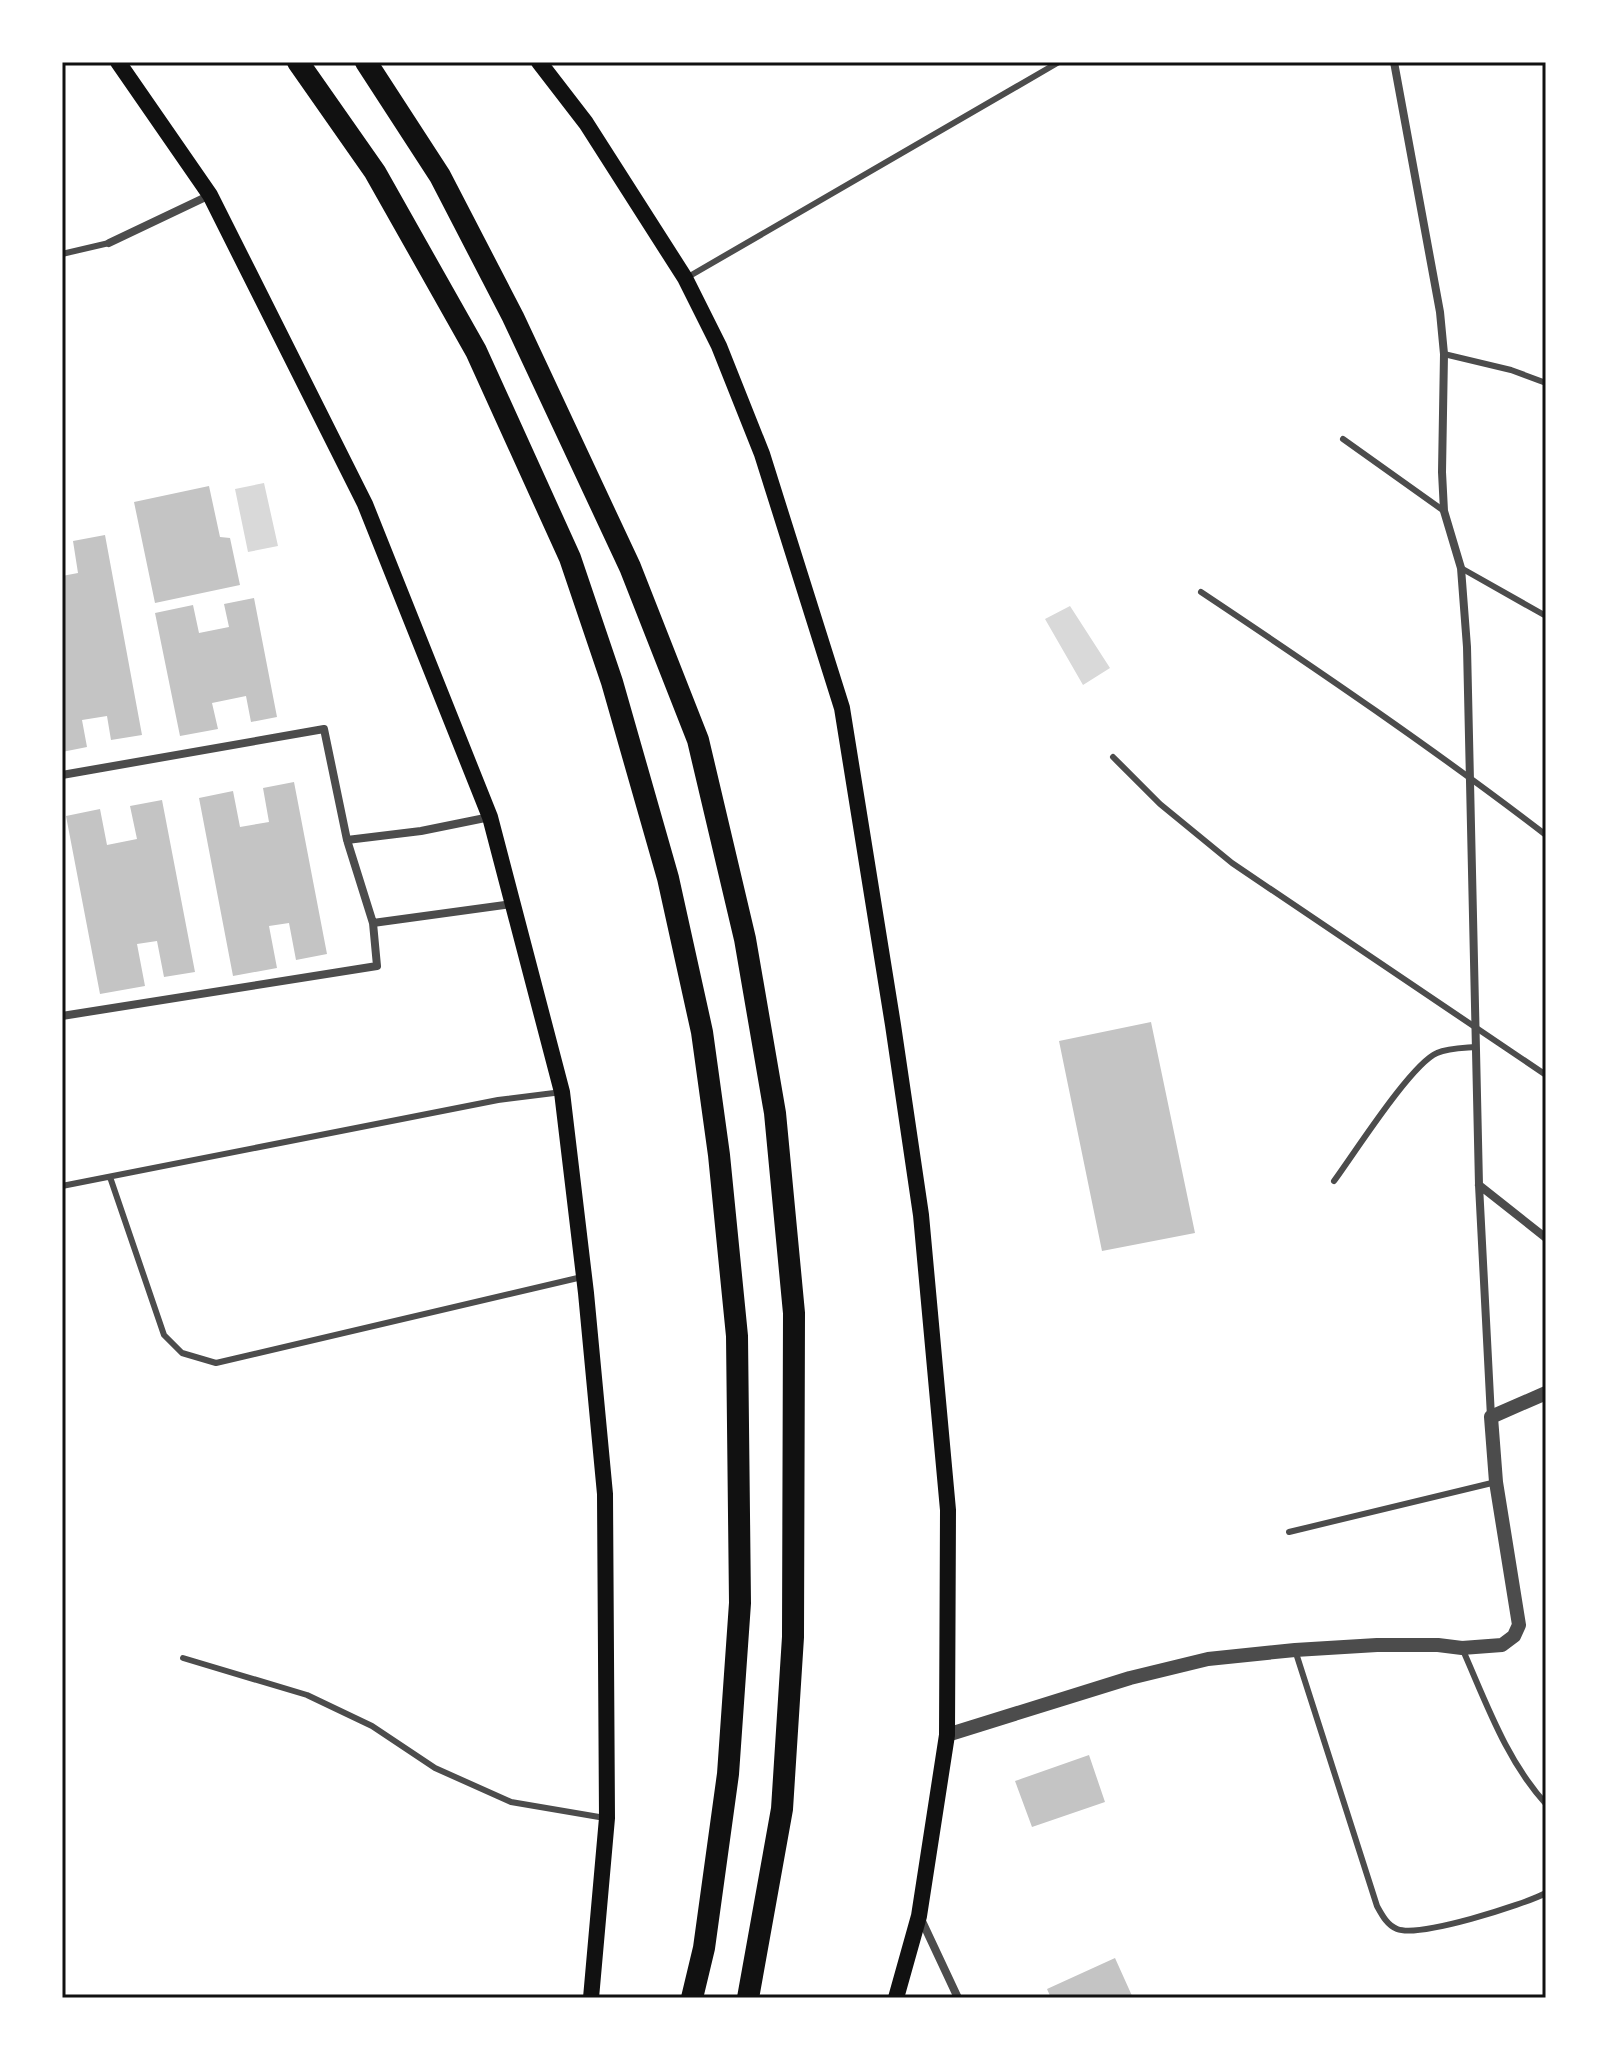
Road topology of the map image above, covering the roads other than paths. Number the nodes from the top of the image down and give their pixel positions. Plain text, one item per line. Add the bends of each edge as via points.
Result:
1 (118, 62) edge
2 (298, 62) edge
3 (366, 62) edge
4 (539, 62) edge
5 (1059, 62) edge
6 (1394, 62) edge
7 (210, 195) junction
8 (109, 243) joint
9 (62, 254) edge
10 (685, 278) junction
11 (1444, 354) junction
12 (1546, 383) edge
13 (1343, 439) dead end
14 (1444, 511) junction
15 (1461, 568) junction
16 (1201, 592) dead end
17 (1546, 616) edge
18 (1113, 757) dead end
19 (62, 775) edge
20 (1471, 778) junction
21 (490, 817) junction
22 (1546, 835) edge
23 (347, 840) junction
24 (513, 904) junction
25 (373, 923) junction
26 (63, 1013) edge
27 (1475, 1029) junction
28 (1475, 1047) junction
29 (1546, 1075) edge
30 (562, 1092) junction
31 (110, 1177) junction
32 (1334, 1181) dead end
33 (1479, 1185) junction
34 (62, 1186) edge
35 (1546, 1238) edge
36 (583, 1276) junction
37 (1546, 1393) edge
38 (1491, 1417) junction
39 (1496, 1482) junction
40 (1289, 1532) dead end
41 (1462, 1648) junction
42 (1295, 1650) junction
43 (183, 1658) dead end
44 (947, 1735) junction
45 (1546, 1804) edge
46 (607, 1818) junction
47 (1546, 1893) edge
48 (919, 1916) junction
49 (591, 1998) edge
50 (692, 1998) edge
51 (748, 1998) edge
52 (896, 1998) edge
53 (958, 1998) edge

1 - 7 main road
2 - 50 highway via 375,172 476,351 570,558 668,878 702,1032 737,1336 740,1603 728,1774
3 - 51 highway via 440,176 513,317 630,567 698,740 745,939 775,1113 794,1313 793,1637 782,1809
4 - 10 main road via 586,123
5 - 10 lane
6 - 11 street
7 - 8 street
7 - 21 main road via 365,504
8 - 9 lane
10 - 44 main road via 762,454 842,708 921,1215 948,1510
11 - 12 lane
11 - 14 street
13 - 14 lane
14 - 15 street
15 - 17 lane
15 - 20 street
16 - 20 lane
18 - 27 lane via 1194,834
19 - 23 street via 324,729
20 - 22 lane
20 - 27 street
21 - 23 street
21 - 24 main road
23 - 25 street
24 - 25 street
24 - 30 main road
25 - 26 street via 377,966
27 - 28 street
27 - 29 lane
28 - 32 lane via 1437,1053 1422,1064
28 - 33 street
30 - 31 lane
30 - 36 main road
31 - 34 lane
31 - 36 lane via 164,1335 182,1353 216,1363
33 - 35 street
33 - 38 street
36 - 46 main road via 605,1494
37 - 38 street
38 - 39 street
39 - 40 lane
39 - 41 street via 1519,1625 1502,1645
41 - 42 street
41 - 45 lane via 1502,1739 1525,1781
42 - 44 street via 1208,1659 1130,1678
42 - 47 lane via 1377,1906 1393,1928 1419,1929 1479,1917
43 - 46 lane via 307,1695 372,1726 435,1768 511,1802
44 - 48 main road
46 - 49 main road
48 - 52 main road
48 - 53 street

